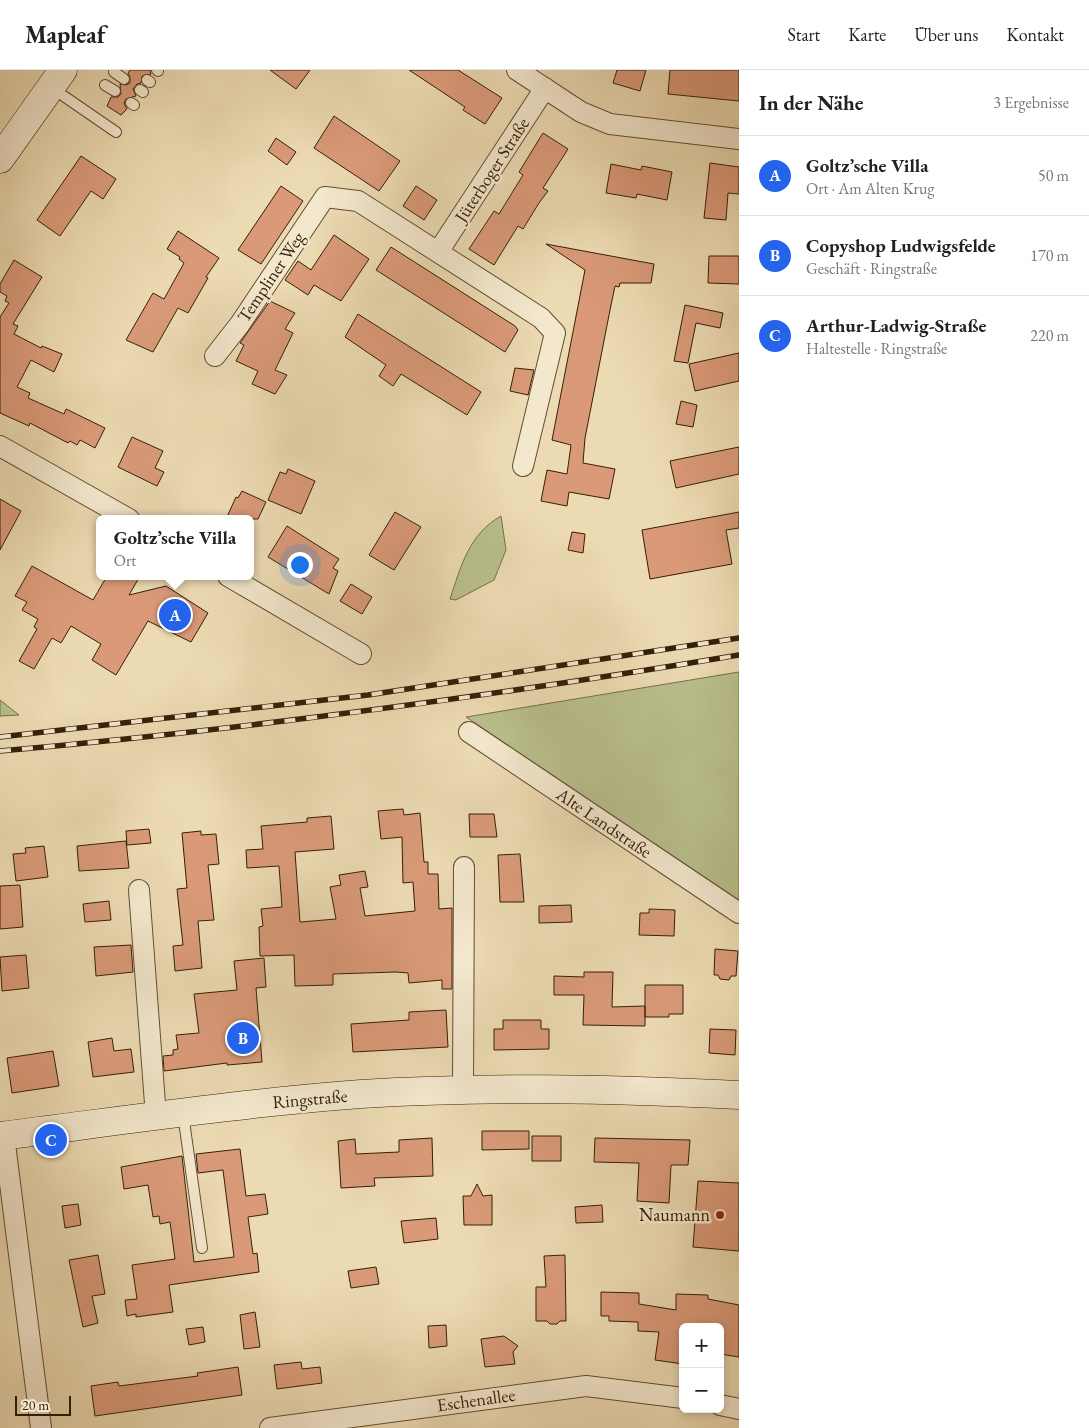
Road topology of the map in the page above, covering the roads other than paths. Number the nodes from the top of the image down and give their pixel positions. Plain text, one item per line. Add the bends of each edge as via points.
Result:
1 (517, 70) edge
2 (114, 72) dead end
3 (57, 79) edge
4 (124, 79) dead end
5 (106, 85) dead end
6 (545, 88) junction
7 (115, 91) dead end
8 (116, 132) dead end
9 (739, 139) edge
10 (0, 159) edge
11 (438, 252) junction
12 (215, 356) dead end
13 (0, 446) edge
14 (523, 466) dead end
15 (122, 515) edge
16 (235, 580) edge
17 (361, 654) dead end
18 (469, 732) dead end
19 (464, 867) dead end
20 (139, 890) dead end
21 (739, 913) edge
22 (463, 1090) junction
23 (739, 1095) edge
24 (169, 1115) junction
25 (2, 1136) edge
26 (202, 1248) dead end
27 (679, 1398) edge
28 (724, 1406) edge
29 (739, 1409) edge
30 (41, 1428) edge
31 (270, 1428) edge

1 - 6 street
2 - 4 lane
3 - 8 lane
3 - 10 main road
5 - 7 lane
6 - 9 street via 581,112 610,124
6 - 11 street, Jüterboger Straße
11 - 12 street, Templiner Weg via 358,201 325,197
11 - 14 street via 541,318 555,333
13 - 15 street
16 - 17 street
18 - 21 street, Alte Landstraße
19 - 22 street
20 - 24 street
22 - 23 main road, Ringstraße via 574,1088
22 - 24 main road, Ringstraße via 361,1094
24 - 25 main road, Ringstraße
24 - 26 lane
25 - 30 street
27 - 31 street, Eschenallee via 586,1386
28 - 29 street

